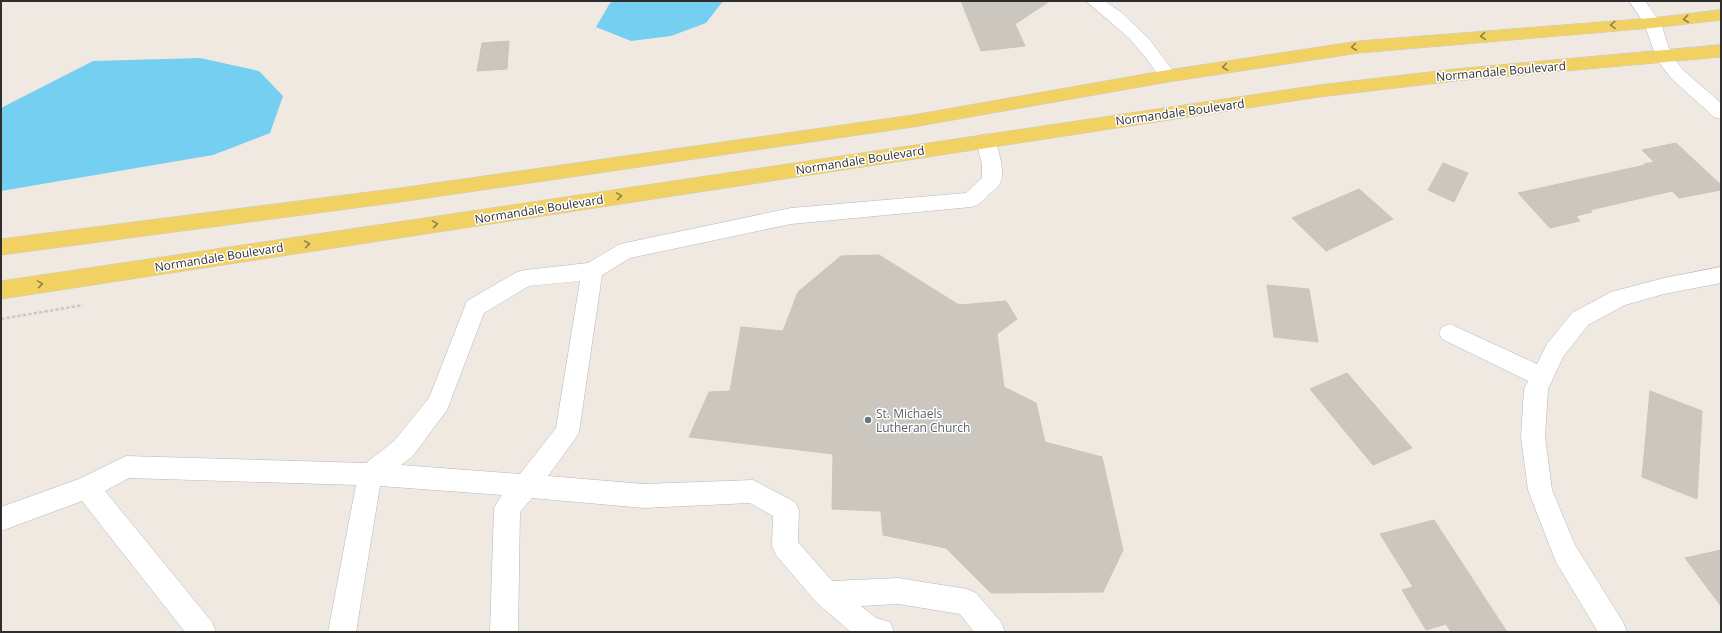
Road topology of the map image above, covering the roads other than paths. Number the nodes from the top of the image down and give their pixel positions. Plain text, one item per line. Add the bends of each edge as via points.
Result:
1 (1094, 1) edge
2 (1637, 1) edge
3 (1721, 15) edge
4 (1652, 23) junction
5 (1721, 51) edge
6 (1663, 56) junction
7 (1168, 76) junction
8 (1721, 113) edge
9 (986, 141) junction
10 (1, 247) edge
11 (592, 271) junction
12 (1721, 275) edge
13 (1, 290) edge
14 (1450, 333) dead end
15 (1541, 376) junction
16 (370, 474) junction
17 (526, 486) junction
18 (87, 488) junction
19 (1, 519) edge
20 (826, 594) junction
21 (202, 632) edge
22 (342, 632) edge
23 (504, 632) edge
24 (880, 632) edge
25 (991, 632) edge
26 (1613, 632) edge

1 - 7 street via 1134,31 1157,58
2 - 4 street
3 -> 4 main road
4 - 6 street
4 -> 7 main road via 1359,47
5 - 6 main road, Normandale Boulevard
6 - 8 street via 1678,75
6 - 9 main road, Normandale Boulevard via 1326,90
7 - 10 main road via 913,121 400,195
9 - 11 street via 992,164 992,180 971,200 791,216 625,251
13 -> 9 main road, Normandale Boulevard
11 - 16 street via 525,278 475,307 439,403 403,449
11 - 17 street via 567,432
12 - 15 street via 1619,298 1580,319 1555,351
14 - 15 street
15 - 26 street via 1536,389 1533,437 1540,490 1565,553
16 - 17 street
16 - 18 street via 126,467
16 - 22 street
17 - 20 street via 644,496 754,491 786,510 785,546
17 - 23 street via 507,508
18 - 19 street
18 - 21 street
20 - 24 street via 871,631
20 - 25 street via 898,591 967,602

